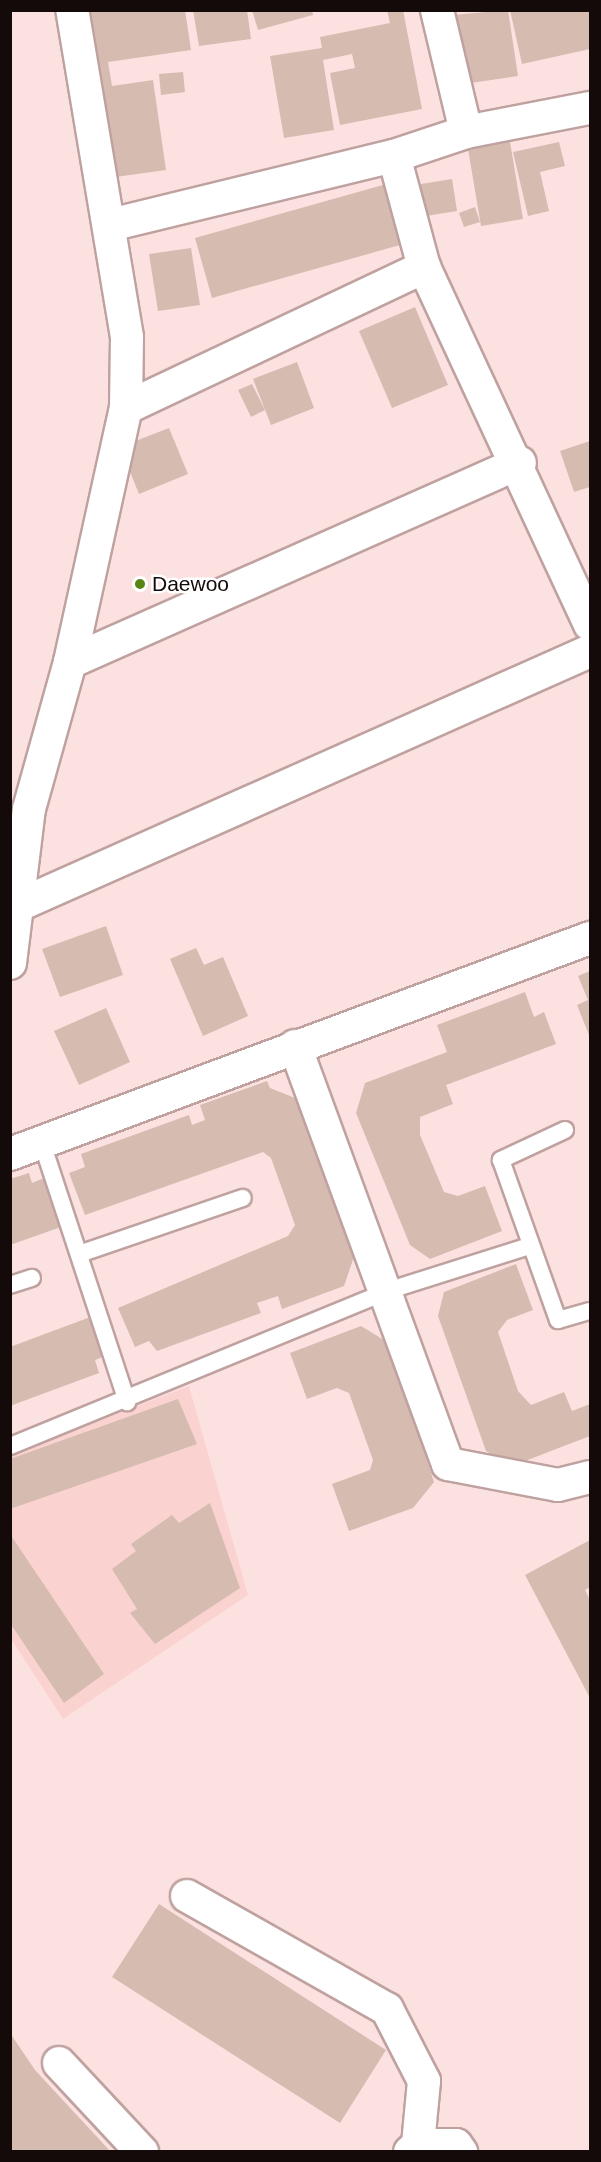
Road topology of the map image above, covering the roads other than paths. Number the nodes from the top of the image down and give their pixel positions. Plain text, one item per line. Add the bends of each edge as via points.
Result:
1 (72, 10) edge
2 (438, 10) edge
3 (591, 108) edge
4 (466, 132) junction
5 (394, 156) junction
6 (110, 225) junction
7 (424, 267) junction
8 (126, 408) junction
9 (520, 463) junction
10 (591, 624) edge
11 (591, 651) edge
12 (70, 662) junction
13 (20, 811) edge
14 (17, 906) junction
15 (591, 938) edge
16 (10, 963) edge
17 (295, 1046) junction
18 (565, 1130) dead end
19 (42, 1143) junction
20 (10, 1154) edge
21 (243, 1198) dead end
22 (530, 1246) junction
23 (79, 1254) junction
24 (32, 1278) dead end
25 (10, 1285) edge
26 (387, 1291) junction
27 (591, 1311) edge
28 (128, 1402) junction
29 (10, 1446) edge
30 (591, 1477) edge
31 (186, 1896) dead end
32 (59, 2063) dead end
33 (414, 2148) edge
34 (142, 2151) edge
35 (461, 2151) edge

1 - 6 street
2 - 4 street
3 - 4 street
4 - 5 street
5 - 6 street
5 - 7 street
6 - 8 street via 127,337
7 - 8 street
7 - 9 street
8 - 12 street
9 - 10 street
9 - 12 street
11 - 14 street
12 - 13 street
13 - 14 street
14 - 16 street
15 - 17 street
17 - 19 street
17 - 26 street
18 - 22 lane via 501,1160
19 - 20 street
19 - 23 lane
21 - 23 lane
22 - 26 lane
22 - 27 lane via 558,1320
23 - 28 lane
24 - 25 lane
26 - 28 lane
26 - 30 street via 448,1464 558,1485
28 - 29 lane
31 - 33 street via 387,2009 424,2081
32 - 34 street
33 - 35 street via 456,2145

